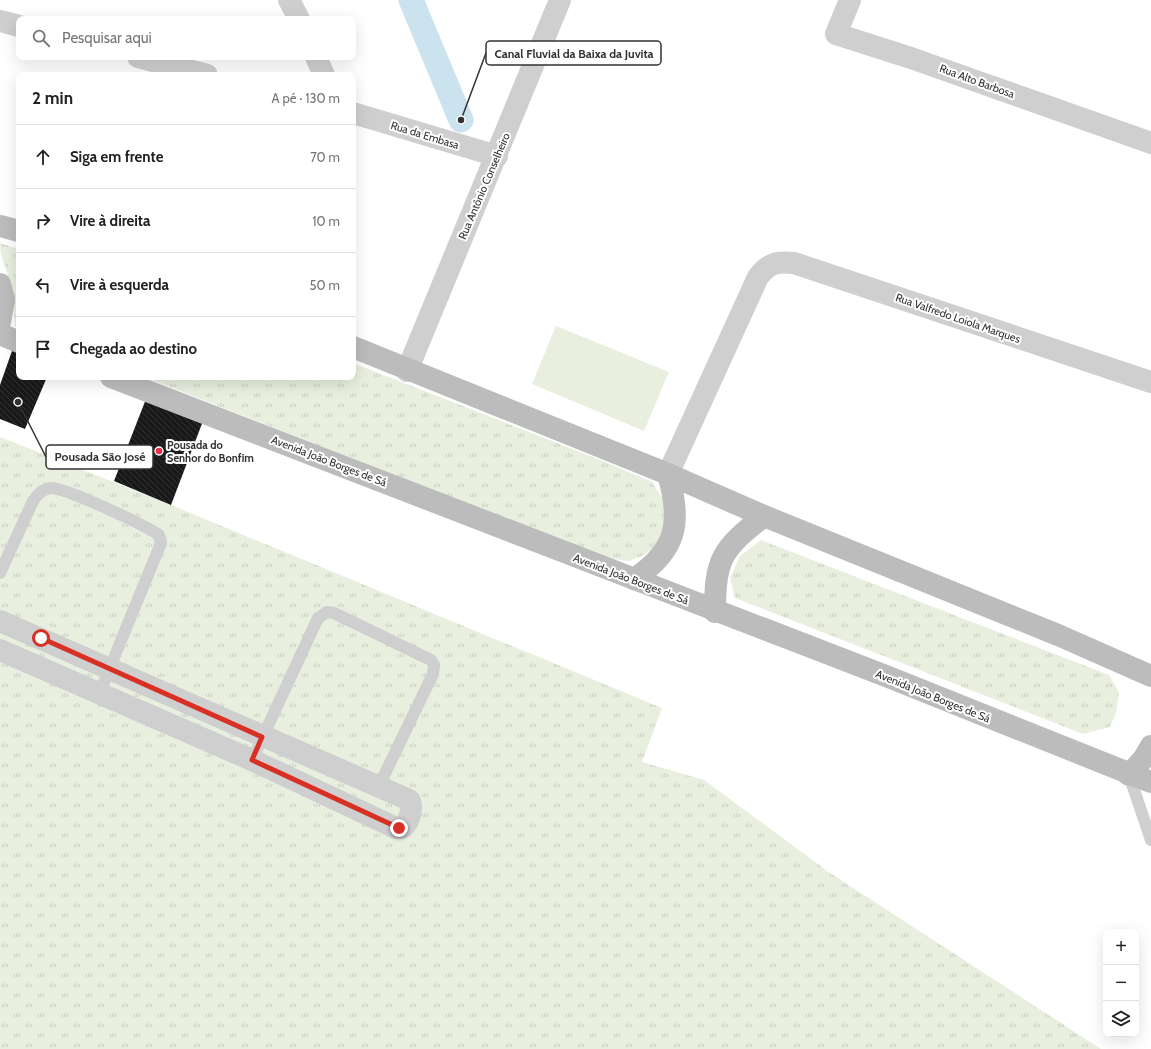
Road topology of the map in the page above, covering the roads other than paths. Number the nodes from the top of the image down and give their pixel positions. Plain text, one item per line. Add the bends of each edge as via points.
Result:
1 (289, 0) edge
2 (560, 0) edge
3 (850, 0) edge
4 (297, 16) edge
5 (0, 20) edge
6 (16, 25) edge
7 (150, 60) edge
8 (317, 60) edge
9 (196, 72) edge
10 (323, 72) edge
11 (356, 114) edge
12 (1151, 143) edge
13 (497, 156) junction
14 (0, 226) edge
15 (16, 230) edge
16 (0, 284) edge
17 (0, 322) edge
18 (0, 334) edge
19 (16, 341) edge
20 (356, 349) edge
21 (407, 370) junction
22 (119, 380) edge
23 (1151, 382) edge
24 (668, 474) junction
25 (764, 516) junction
26 (0, 573) edge
27 (634, 579) junction
28 (715, 612) junction
29 (0, 621) edge
30 (0, 650) edge
31 (109, 670) junction
32 (1151, 676) edge
33 (100, 692) junction
34 (262, 737) junction
35 (1151, 746) edge
36 (252, 760) junction
37 (1129, 775) junction
38 (1151, 782) edge
39 (378, 788) junction
40 (1151, 840) edge

1 - 4 street
2 - 13 street, Rua Antônio Conselheiro
3 - 12 street, Rua Alto Barbosa via 836,34 912,58
5 - 6 street
7 - 9 street
8 - 10 street
11 - 13 street, Rua da Embasa
13 - 21 street, Rua Antônio Conselheiro
14 - 15 main road
16 - 17 main road via 4,300
18 - 19 main road
20 - 21 main road
21 - 24 main road
22 - 27 main road, Avenida João Borges de Sá
23 - 24 street, Rua Valfredo Loiola Marques via 794,263 781,262 764,269 758,277
24 - 25 main road
24 - 27 main road via 675,498 675,522 670,543 651,567
25 - 28 main road via 740,535 721,559 715,582
25 - 32 main road via 1058,635
26 - 31 lane via 33,501 37,495 50,488 86,500 159,535 161,543
27 - 28 main road, Avenida João Borges de Sá
28 - 37 main road, Avenida João Borges de Sá via 886,676
29 - 31 street
30 - 33 street
31 - 33 lane
31 - 34 street
33 - 36 street
34 - 36 lane
34 - 39 street
34 - 39 lane via 318,618 327,612 334,613 431,660 434,664 433,674
35 - 37 main road
36 - 39 street via 396,828 404,827 412,808 410,801
37 - 38 main road, Avenida João Borges de Sá
37 - 40 lane

